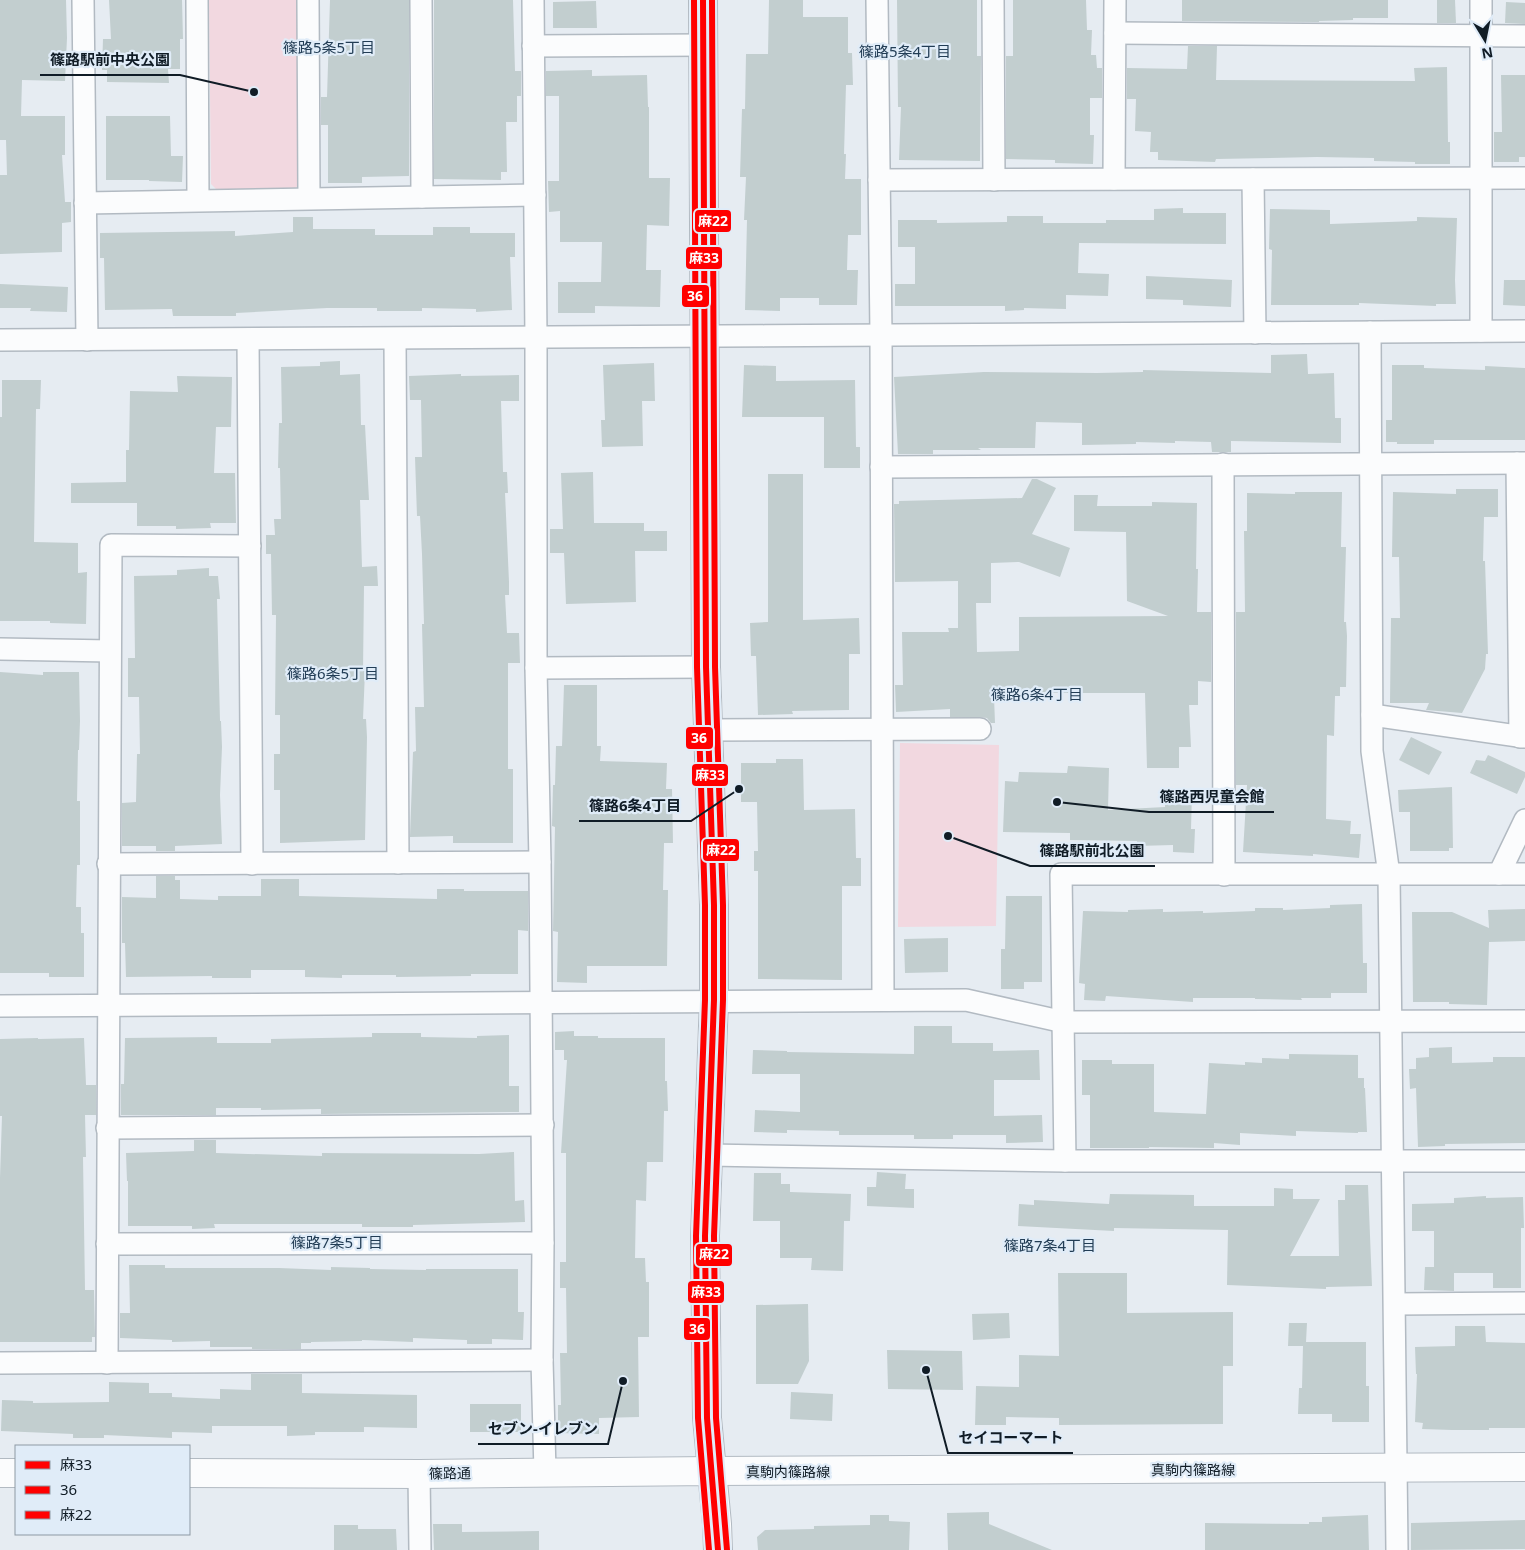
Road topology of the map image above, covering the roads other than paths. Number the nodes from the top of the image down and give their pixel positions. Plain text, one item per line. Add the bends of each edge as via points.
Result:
1 (83, 0) edge
2 (197, 0) edge
3 (308, 0) edge
4 (421, 0) edge
5 (533, 0) edge
6 (702, 0) edge
7 (878, 0) edge
8 (993, 0) edge
9 (1115, 0) edge
10 (1480, 0) edge
11 (1115, 33) junction
12 (1480, 36) junction
13 (1525, 36) edge
14 (703, 45) junction
15 (534, 46) junction
16 (1481, 178) junction
17 (1525, 178) edge
18 (1114, 179) junction
19 (1254, 179) junction
20 (879, 180) junction
21 (994, 180) junction
22 (535, 195) junction
23 (422, 197) junction
24 (309, 198) junction
25 (198, 200) junction
26 (85, 203) junction
27 (1481, 331) junction
28 (1525, 331) edge
29 (1370, 332) junction
30 (1255, 333) junction
31 (705, 335) junction
32 (881, 335) junction
33 (536, 338) junction
34 (248, 339) junction
35 (395, 339) junction
36 (0, 340) edge
37 (87, 340) junction
38 (1370, 463) junction
39 (1521, 463) edge
40 (1223, 464) junction
41 (881, 467) junction
42 (250, 546) junction
43 (1522, 610) edge
44 (0, 649) edge
45 (110, 651) junction
46 (706, 667) junction
47 (536, 668) junction
48 (1372, 714) junction
49 (882, 728) junction
50 (980, 729) dead end
51 (707, 730) junction
52 (1523, 737) edge
53 (1525, 820) edge
54 (540, 862) junction
55 (398, 863) junction
56 (108, 864) junction
57 (252, 864) junction
58 (1499, 874) junction
59 (1525, 874) edge
60 (1224, 875) junction
61 (1389, 875) junction
62 (714, 1000) junction
63 (883, 1000) junction
64 (542, 1002) junction
65 (108, 1005) junction
66 (0, 1006) edge
67 (1391, 1021) junction
68 (1525, 1021) edge
69 (1064, 1022) junction
70 (543, 1125) junction
71 (107, 1128) junction
72 (709, 1155) junction
73 (1065, 1161) junction
74 (1525, 1161) edge
75 (1393, 1162) junction
76 (543, 1243) junction
77 (107, 1244) junction
78 (1525, 1303) edge
79 (1394, 1304) junction
80 (542, 1360) junction
81 (0, 1363) edge
82 (107, 1363) junction
83 (1525, 1467) edge
84 (1396, 1468) junction
85 (712, 1471) junction
86 (545, 1472) junction
87 (0, 1473) edge
88 (15, 1473) edge
89 (190, 1473) edge
90 (419, 1474) junction
91 (420, 1550) edge
92 (718, 1550) edge
93 (1397, 1550) edge

1 - 26 street
2 - 25 street
3 - 24 street
4 - 23 street
5 - 15 street
6 - 14 main road
7 - 20 street
8 - 21 street
9 - 11 street
10 - 12 street
11 - 12 street
11 - 18 street
12 - 13 street
12 - 16 street
14 - 15 street
14 - 31 main road
15 - 22 street
16 - 17 street
16 - 19 street
16 - 27 street
18 - 19 street
18 - 21 street
19 - 30 street
20 - 21 street
20 - 32 street
22 - 23 street
22 - 33 street
23 - 24 street
24 - 25 street
25 - 26 street
26 - 37 street
27 - 28 street
27 - 29 street
29 - 30 street
29 - 38 street
30 - 32 street
31 - 32 street
31 - 33 street
31 - 46 main road
32 - 41 street
33 - 35 street
33 - 47 street
34 - 35 street
34 - 37 street
34 - 42 street
35 - 55 street
36 - 37 street
38 - 39 street
38 - 40 street
38 - 48 street
39 - 43 street
40 - 41 street
40 - 60 street
41 - 49 street
42 - 45 street via 110,545
42 - 57 street
43 - 52 street
44 - 45 street
45 - 56 street
46 - 47 street
46 - 51 main road
47 - 54 street
48 - 52 street
48 - 61 street via 1372,751
49 - 50 street
49 - 51 street
49 - 63 street
51 - 62 main road
53 - 58 street
54 - 55 street
54 - 64 street
55 - 57 street
56 - 57 street
56 - 65 street
58 - 59 street
58 - 61 street
60 - 61 street
60 - 69 street via 1061,874
61 - 67 street
62 - 63 street
62 - 64 street
62 - 72 main road
63 - 69 street via 966,1000
64 - 65 street
64 - 70 street
65 - 66 street
65 - 71 street
67 - 68 street
67 - 69 street
67 - 75 street
69 - 73 street
70 - 71 street
70 - 76 street
71 - 77 street
72 - 73 street
72 - 85 main road via 705,1236 707,1399
73 - 75 street
74 - 75 street
75 - 79 street
76 - 77 street
76 - 80 street
77 - 82 street
78 - 79 street
79 - 84 street
80 - 82 street
80 - 86 street
81 - 82 street
83 - 84 main road, 真駒内篠路線
84 - 85 main road, 真駒内篠路線
84 - 93 street
85 - 86 main road, 篠路通
85 - 92 main road
86 - 90 main road, 篠路通
87 - 88 main road
89 - 90 main road, 篠路通
90 - 91 street

